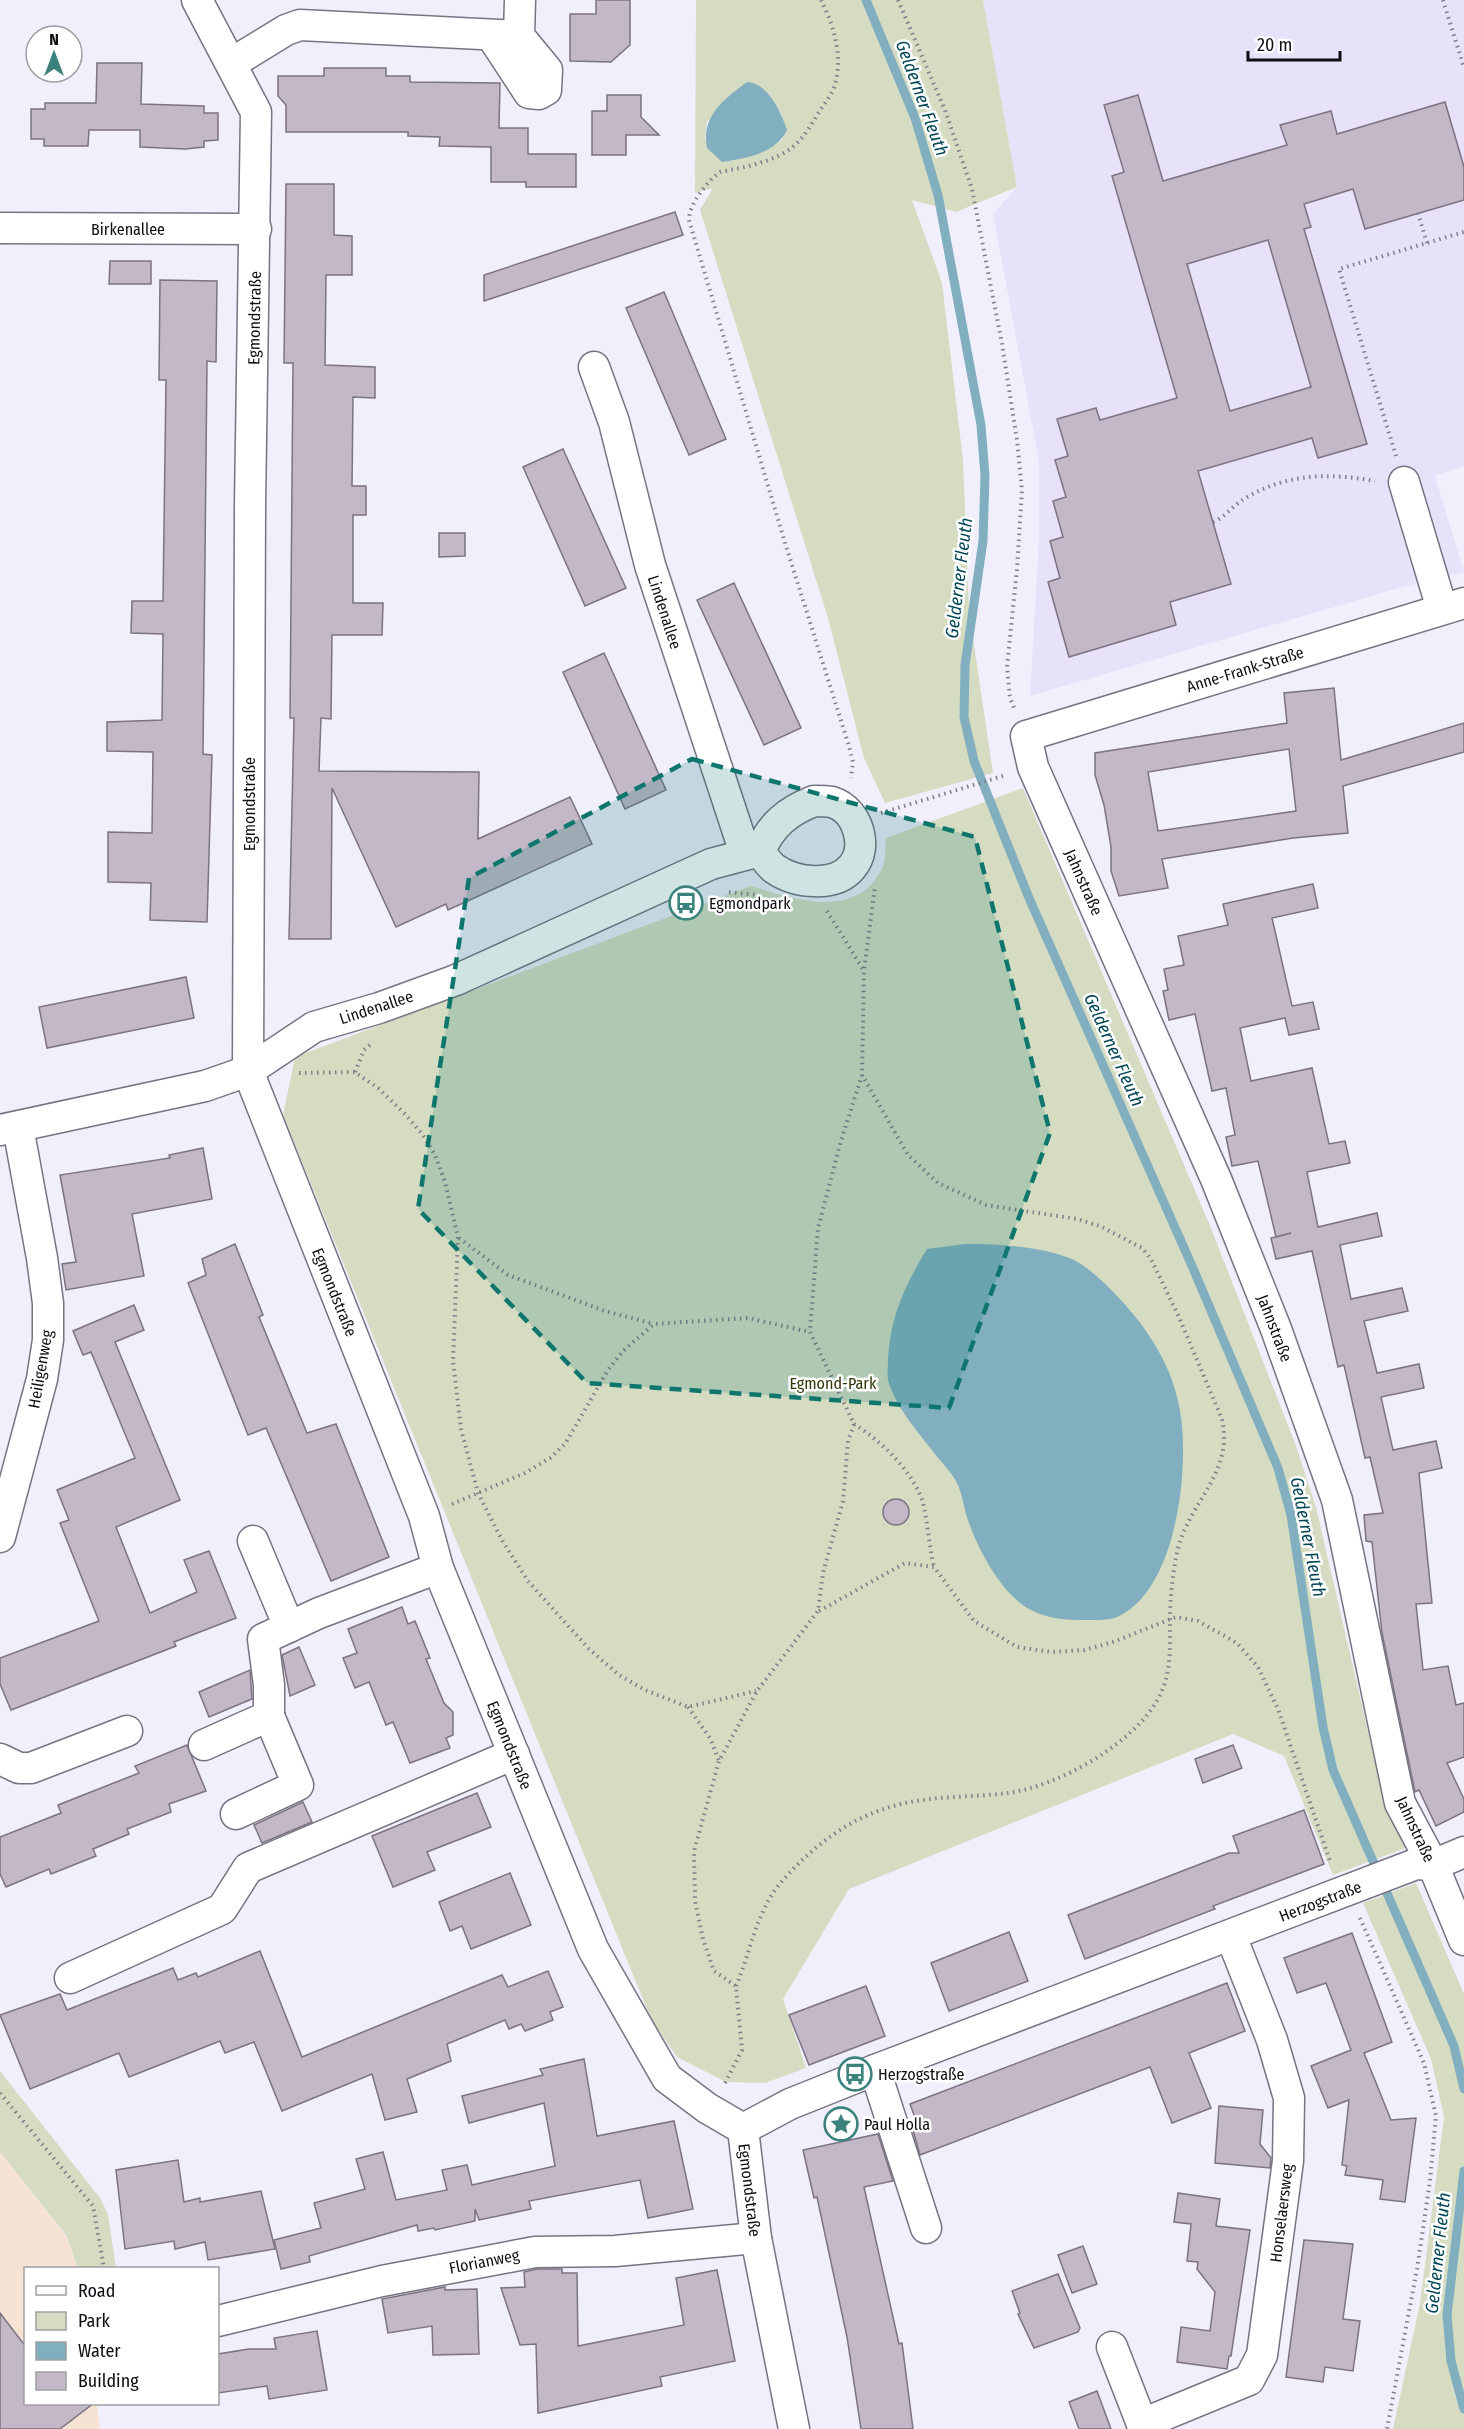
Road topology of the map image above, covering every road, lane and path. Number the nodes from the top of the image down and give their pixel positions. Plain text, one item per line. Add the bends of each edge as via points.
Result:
1 (197, 0) edge
2 (520, 0) edge
3 (820, 0) edge
4 (898, 0) edge
5 (1443, 0) edge
6 (232, 63) junction
7 (1464, 68) edge
8 (1418, 213) dead end
9 (0, 228) edge
10 (256, 229) junction
11 (1464, 232) edge
12 (1427, 243) junction
13 (594, 367) dead end
14 (1403, 479) junction
15 (1213, 522) dead end
16 (1453, 606) edge
17 (1026, 736) junction
18 (1007, 775) dead end
19 (852, 816) junction
20 (753, 852) junction
21 (860, 853) junction
22 (825, 881) junction
23 (864, 971) junction
24 (248, 1071) junction
25 (862, 1075) junction
26 (9, 1129) edge
27 (458, 1237) junction
28 (654, 1324) junction
29 (810, 1332) junction
30 (854, 1424) junction
31 (478, 1493) junction
32 (424, 1516) junction
33 (0, 1538) edge
34 (253, 1541) dead end
35 (934, 1567) junction
36 (438, 1569) junction
37 (818, 1611) junction
38 (1170, 1620) junction
39 (289, 1627) junction
40 (756, 1690) junction
41 (688, 1707) junction
42 (269, 1716) junction
43 (128, 1731) dead end
44 (204, 1745) dead end
45 (514, 1754) junction
46 (0, 1759) edge
47 (719, 1761) junction
48 (236, 1814) dead end
49 (1464, 1852) edge
50 (1424, 1864) junction
51 (1346, 1891) junction
52 (1231, 1936) junction
53 (1464, 1940) edge
54 (70, 1978) dead end
55 (736, 1986) junction
56 (875, 2070) junction
57 (0, 2093) edge
58 (707, 2108) junction
59 (743, 2129) junction
60 (926, 2228) dead end
61 (756, 2238) junction
62 (104, 2267) edge
63 (219, 2321) edge
64 (1112, 2347) dead end
65 (1143, 2426) edge
66 (794, 2429) edge
67 (1387, 2429) edge

1 - 6 street, Egmondstraße
2 - 6 street via 505,36 300,25
3 - 19 path via 836,41 838,67 826,102 806,135 784,153 714,176 693,206 689,220 849,746 853,762
4 - 17 path via 945,110 972,189 1002,344 1022,490 1008,685
5 - 7 path
6 - 10 street, Egmondstraße via 256,112
8 - 12 path
9 - 10 street, Birkenallee
10 - 24 street, Egmondstraße via 250,505
11 - 12 path
12 - 14 path via 1339,269
13 - 20 street, Lindenallee via 614,422 650,565
14 - 15 path via 1379,482 1336,474 1291,480 1247,497
14 - 16 street
16 - 17 street, Anne-Frank-Straße
17 - 50 street, Jahnstraße via 1033,767 1216,1179 1280,1340 1337,1500 1400,1803
18 - 19 path
19 - 20 street via 833,802 814,801 793,809
19 - 21 street via 861,841
20 - 22 street, Lindenallee via 791,877
20 - 24 street, Lindenallee via 711,864 456,980 314,1027
21 - 22 street via 841,876
21 - 23 path via 875,885
22 - 23 path via 827,915
23 - 25 path
24 - 26 street, Lindenallee via 205,1086
24 - 27 path via 325,1075 355,1072 378,1088 423,1135 435,1155
24 - 32 street, Egmondstraße
25 - 29 path via 818,1228
25 - 38 path via 909,1155 938,1183 986,1205 1100,1226 1134,1243 1150,1259 1182,1325 1226,1434 1218,1470 1188,1521 1179,1547
26 - 33 street, Heiligenweg via 42,1258 48,1340 42,1379
27 - 28 path via 508,1275 605,1311
27 - 31 path via 454,1391
28 - 29 path via 748,1318
28 - 31 path via 622,1351 565,1444 525,1473
29 - 30 path
30 - 35 path via 893,1454 922,1500
30 - 37 path via 848,1441 843,1501
31 - 32 path
31 - 41 path via 528,1581 589,1649 619,1675
32 - 36 street, Egmondstraße
34 - 39 street
35 - 37 path via 905,1563
35 - 38 path via 974,1621 1017,1647 1052,1652 1084,1650
36 - 39 street via 319,1612
36 - 45 street, Egmondstraße
37 - 40 path
38 - 51 path via 1181,1617 1222,1634 1248,1653 1258,1667 1291,1742 1332,1869
38 - 55 path via 1168,1674 1159,1698 1131,1733 1089,1762 1033,1787 888,1807 841,1830 799,1864 767,1902
39 - 42 street via 263,1639
40 - 41 path
40 - 47 path
41 - 47 path via 710,1738
42 - 44 street
42 - 48 street via 298,1785
43 - 46 street via 31,1768 19,1768
45 - 54 street via 248,1868 222,1909
45 - 58 street, Egmondstraße via 592,1949 667,2079
47 - 55 path via 694,1851 693,1880 714,1971
49 - 50 street, Herzogstraße
50 - 51 street, Herzogstraße
50 - 53 street, Jahnstraße
51 - 52 street, Herzogstraße
51 - 67 path via 1424,2063 1436,2116 1417,2269
52 - 56 street, Herzogstraße
52 - 65 street, Honselaersweg via 1272,2040 1289,2098 1288,2161 1262,2355 1249,2380
55 - 58 path via 742,2050
56 - 59 street, Herzogstraße via 790,2104
56 - 60 street
57 - 62 path via 93,2206
58 - 59 street, Egmondstraße
59 - 61 street, Egmondstraße
61 - 63 street, Florianweg via 615,2251 535,2252 382,2281
61 - 66 street, Egmondstraße
64 - 65 street, Honselaersweg

